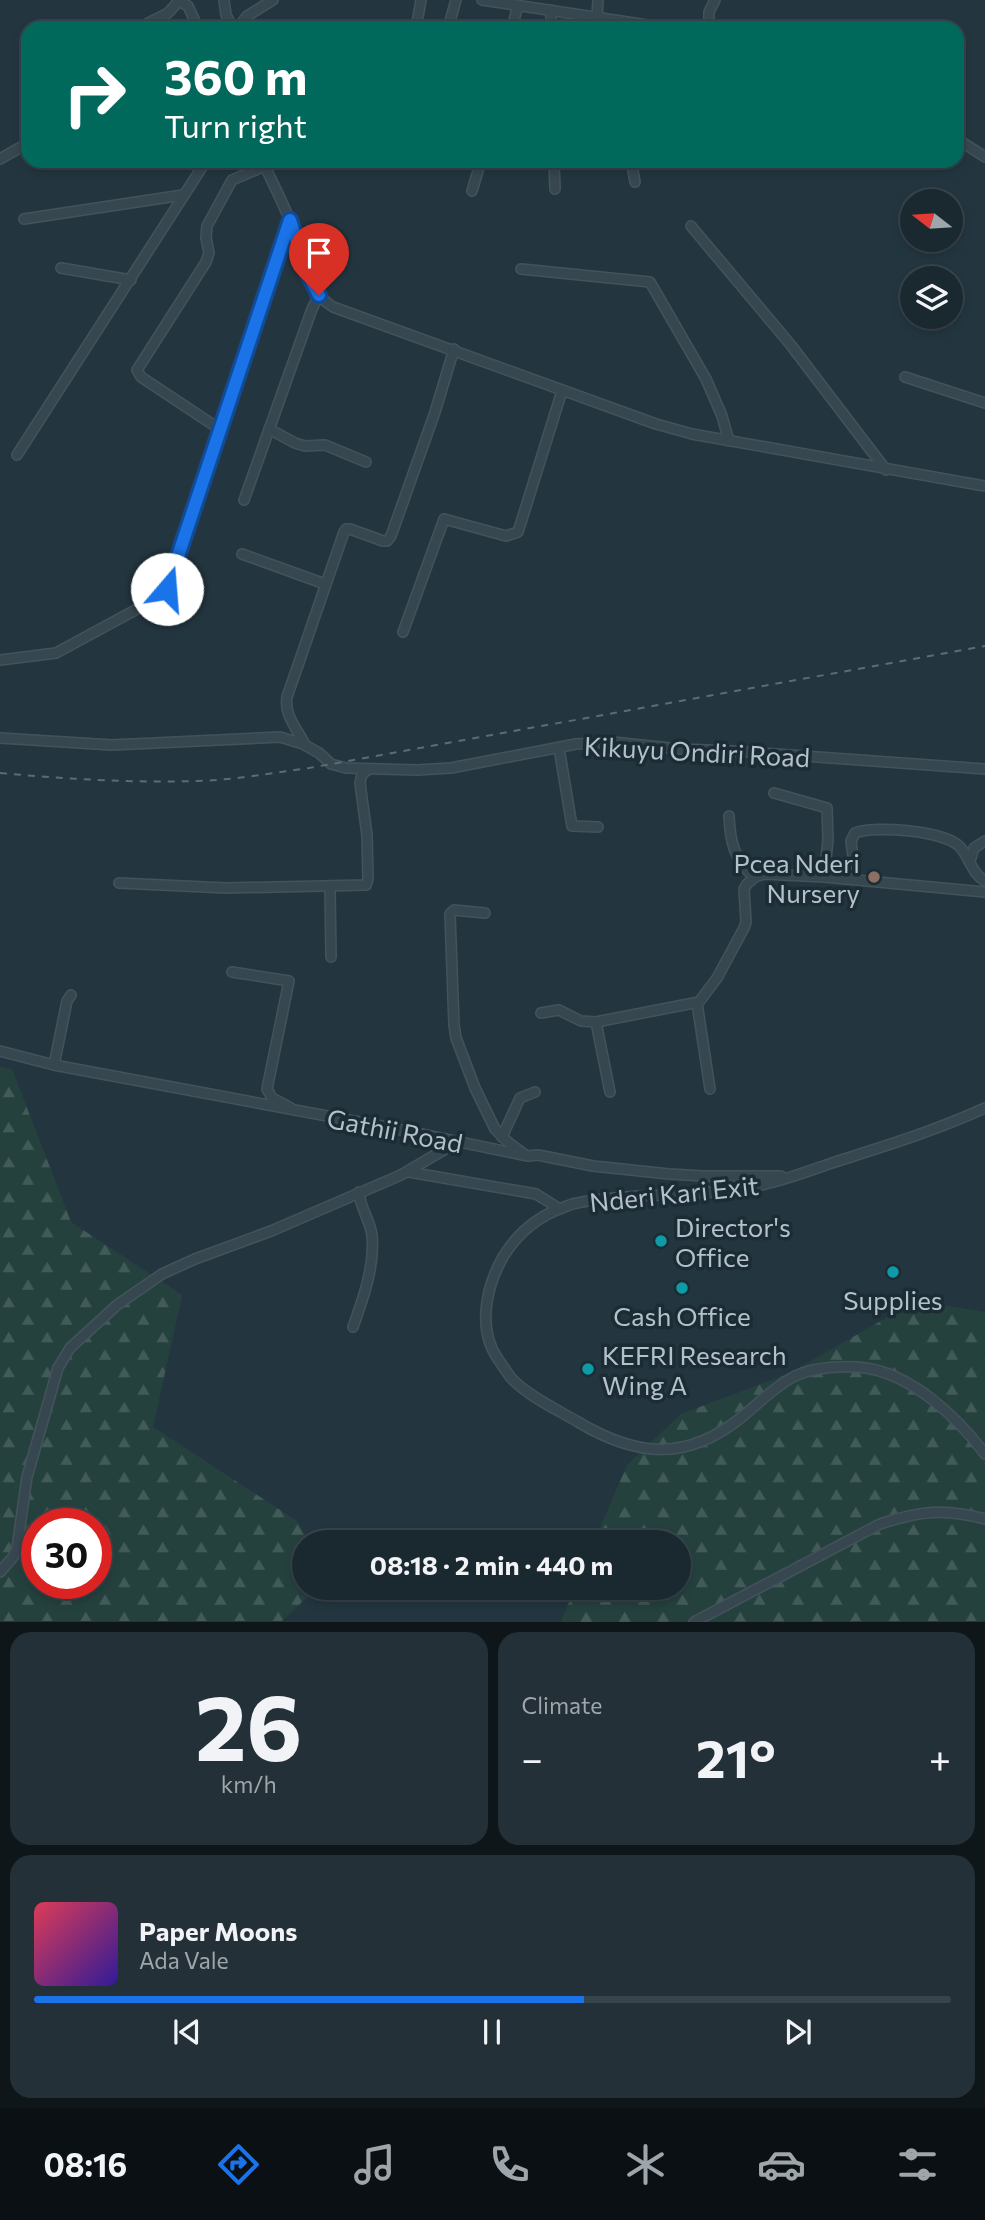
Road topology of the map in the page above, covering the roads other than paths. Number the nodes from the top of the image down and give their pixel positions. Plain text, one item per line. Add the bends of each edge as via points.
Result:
1 (224, 0) edge
2 (273, 0) edge
3 (421, 0) edge
4 (456, 0) edge
5 (482, 0) edge
6 (598, 0) edge
7 (712, 2) edge
8 (518, 5) junction
9 (551, 10) junction
10 (597, 18) junction
11 (152, 21) edge
12 (195, 21) edge
13 (229, 21) edge
14 (240, 21) edge
15 (417, 21) edge
16 (450, 21) edge
17 (514, 21) edge
18 (551, 21) edge
19 (618, 21) edge
20 (709, 21) edge
21 (964, 144) edge
22 (21, 148) edge
23 (985, 157) edge
24 (0, 159) edge
25 (200, 168) edge
26 (256, 168) edge
27 (266, 168) edge
28 (479, 168) edge
29 (554, 168) edge
30 (633, 168) edge
31 (635, 182) dead end
32 (555, 189) dead end
33 (472, 191) dead end
34 (183, 195) junction
35 (23, 219) dead end
36 (290, 220) junction
37 (691, 226) dead end
38 (61, 268) dead end
39 (521, 269) dead end
40 (131, 280) junction
41 (319, 295) junction
42 (454, 349) junction
43 (905, 377) dead end
44 (562, 391) junction
45 (985, 403) edge
46 (269, 429) junction
47 (221, 430) junction
48 (729, 441) junction
49 (17, 455) dead end
50 (366, 462) dead end
51 (886, 470) junction
52 (985, 486) edge
53 (244, 500) dead end
54 (242, 554) dead end
55 (326, 584) junction
56 (403, 632) dead end
57 (0, 660) edge
58 (0, 738) edge
59 (305, 745) junction
60 (559, 748) junction
61 (985, 768) edge
62 (369, 769) junction
63 (774, 793) dead end
64 (729, 816) dead end
65 (598, 827) dead end
66 (985, 841) edge
67 (970, 861) junction
68 (854, 864) dead end
69 (755, 877) junction
70 (824, 877) junction
71 (985, 881) edge
72 (119, 883) dead end
73 (330, 888) junction
74 (985, 892) edge
75 (485, 914) dead end
76 (331, 957) dead end
77 (232, 972) dead end
78 (71, 995) dead end
79 (697, 1003) junction
80 (541, 1013) dead end
81 (596, 1023) junction
82 (0, 1051) edge
83 (54, 1065) junction
84 (710, 1090) dead end
85 (536, 1092) dead end
86 (610, 1092) dead end
87 (985, 1108) edge
88 (296, 1111) junction
89 (502, 1137) junction
90 (459, 1142) junction
91 (527, 1156) junction
92 (409, 1172) junction
93 (794, 1176) junction
94 (359, 1192) junction
95 (560, 1209) junction
96 (354, 1327) dead end
97 (985, 1454) edge
98 (985, 1519) edge
99 (0, 1572) edge
100 (694, 1622) edge

1 - 13 street
2 - 14 street
3 - 15 street
4 - 16 street
5 - 8 street
6 - 10 street
7 - 20 street
8 - 9 street
8 - 17 street
9 - 10 street
9 - 18 street
10 - 19 street
11 - 12 street via 180,1
21 - 23 street
22 - 24 street
25 - 34 street
26 - 47 street via 232,180 205,232 206,262 137,370
27 - 36 street
28 - 33 street
29 - 32 street
30 - 31 street
34 - 35 street
34 - 40 street
36 - 41 street
36 - 47 street
37 - 51 street via 790,344
38 - 40 street
39 - 48 street via 650,282 706,379
40 - 49 street
41 - 42 street via 345,312
41 - 46 street
42 - 44 street
42 - 55 street via 391,536 383,541 346,530
43 - 45 street
44 - 48 street via 656,424
44 - 56 street via 518,532 506,536 443,519
46 - 50 street via 295,443 325,445
46 - 53 street
47 - 57 street via 167,589 65,649
48 - 51 street
51 - 52 street
54 - 55 street
55 - 59 street via 285,707
58 - 59 street, Kikuyu Ondiri Road via 112,745 280,737
59 - 62 street, Kikuyu Ondiri Road via 335,765
60 - 61 street, Kikuyu Ondiri Road via 624,742
60 - 62 street, Kikuyu Ondiri Road via 466,766
60 - 65 street via 572,826
62 - 73 street via 360,783 368,883
63 - 70 street via 827,808
64 - 69 street via 737,856
66 - 67 street via 974,848
67 - 68 street via 948,839 869,829 855,833 851,841
67 - 71 street via 976,875
69 - 70 street
69 - 79 street via 744,889 744,928 717,978
70 - 74 street
72 - 73 street
73 - 76 street
75 - 89 street via 454,910 450,914 452,1008 456,1038 475,1088
77 - 88 street via 289,981 267,1089 272,1098
78 - 83 street
79 - 81 street
79 - 84 street
80 - 81 street via 559,1010
81 - 86 street
82 - 83 street, Gathii Road
83 - 88 street, Gathii Road
85 - 89 street via 520,1098
87 - 93 street, Nderi Kari Exit
88 - 90 street, Gathii Road
89 - 91 street
90 - 91 street, Gathii Road
90 - 92 street
91 - 93 street, Gathii Road via 669,1174
92 - 94 street
92 - 95 street via 536,1194
93 - 95 street, Nderi Kari Exit via 747,1188 596,1200
94 - 96 street via 372,1247
94 - 99 street via 162,1274 117,1305 70,1348 58,1368 27,1477 17,1548
95 - 97 street, Nderi Kari Exit via 523,1231 500,1263 486,1310 489,1340 512,1379 586,1427 635,1448 681,1449 721,1433 796,1376 815,1370 866,1368 903,1382 937,1404
98 - 100 street via 932,1511 880,1524

